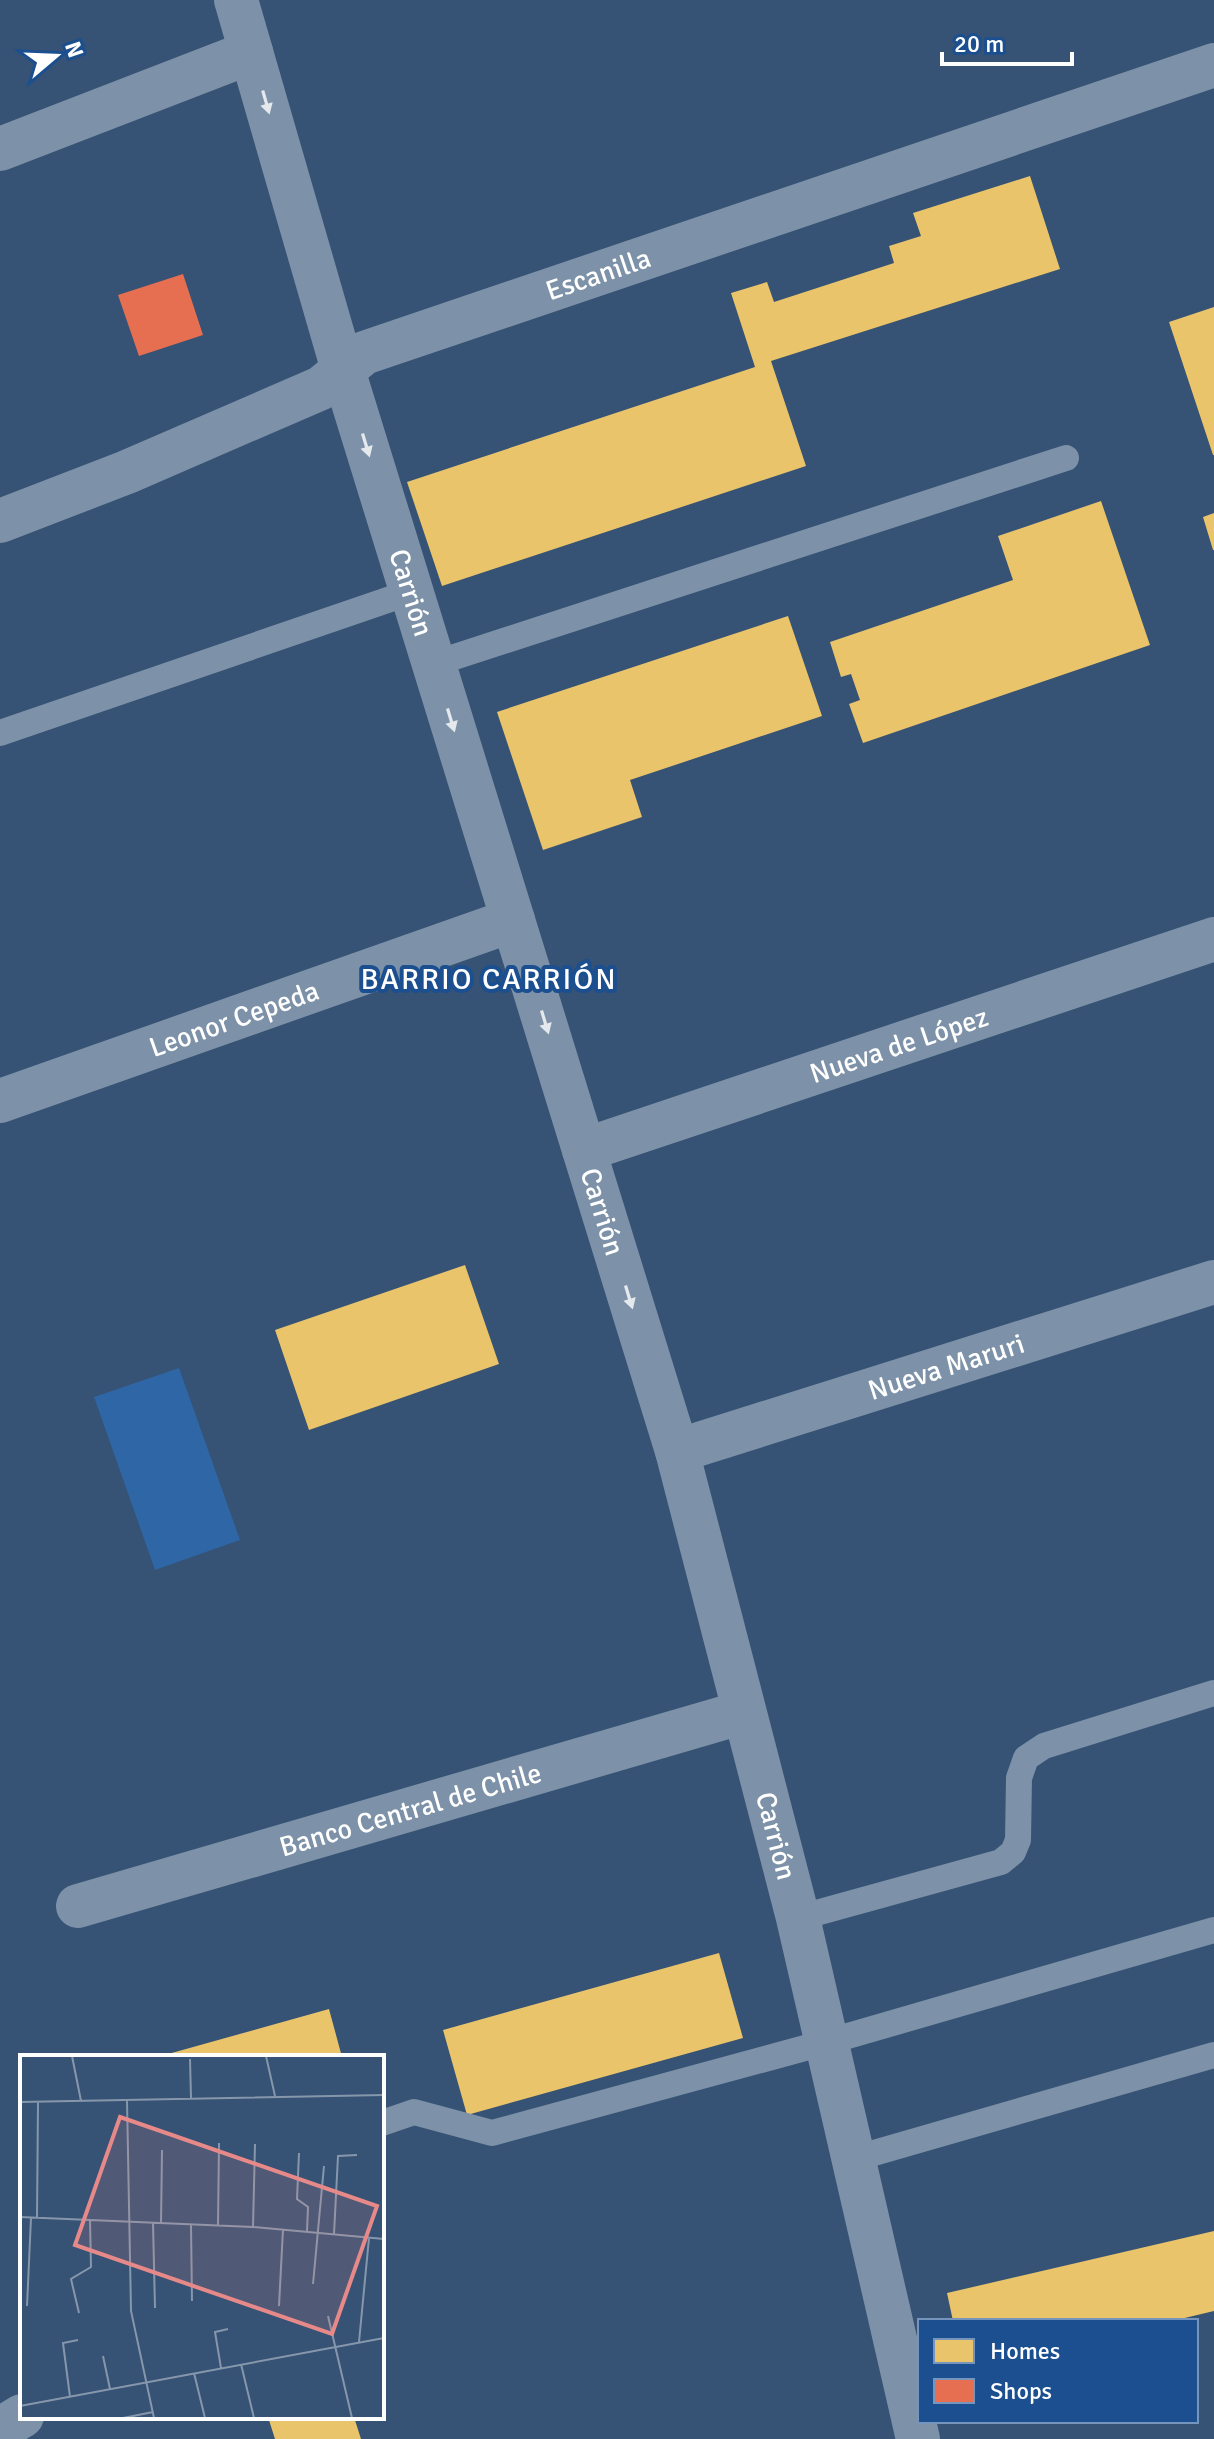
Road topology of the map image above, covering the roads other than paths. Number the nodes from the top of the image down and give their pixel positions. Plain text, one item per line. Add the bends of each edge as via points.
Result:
1 (236, 0) edge
2 (251, 52) junction
3 (1214, 65) edge
4 (0, 149) edge
5 (343, 370) junction
6 (1066, 458) dead end
7 (0, 521) edge
8 (411, 592) junction
9 (433, 664) junction
10 (0, 733) edge
11 (513, 920) junction
12 (1214, 939) edge
13 (0, 1101) edge
14 (584, 1150) junction
15 (1214, 1282) edge
16 (677, 1451) junction
17 (1214, 1693) edge
18 (744, 1712) junction
19 (78, 1906) dead end
20 (798, 1918) junction
21 (1214, 1930) edge
22 (827, 2042) junction
23 (1214, 2055) edge
24 (384, 2122) edge
25 (853, 2159) junction
26 (20, 2417) edge
27 (0, 2429) edge
28 (918, 2439) edge

1 - 2 street, Carrión
2 - 4 street
2 -> 5 street, Carrión
3 - 5 street, Escanilla via 364,353
5 - 7 street, Escanilla via 321,388
5 -> 8 street, Carrión
6 - 9 lane
8 - 9 street, Carrión
8 - 10 lane
9 -> 11 street, Carrión
11 - 13 street, Leonor Cepeda
11 -> 14 street, Carrión
12 - 14 street, Nueva de López
14 -> 16 street, Carrión
15 - 16 street, Nueva Maruri
16 - 18 street, Carrión
17 - 20 lane via 1044,1746 1026,1758 1019,1778 1018,1840 1001,1862
18 - 19 street, Banco Central de Chile
18 - 20 street, Carrión
20 - 22 street, Carrión
21 - 22 lane
22 - 24 lane via 492,2133 414,2112
22 - 25 street, Carrión
23 - 25 lane
25 - 28 street, Carrión
26 - 27 street

